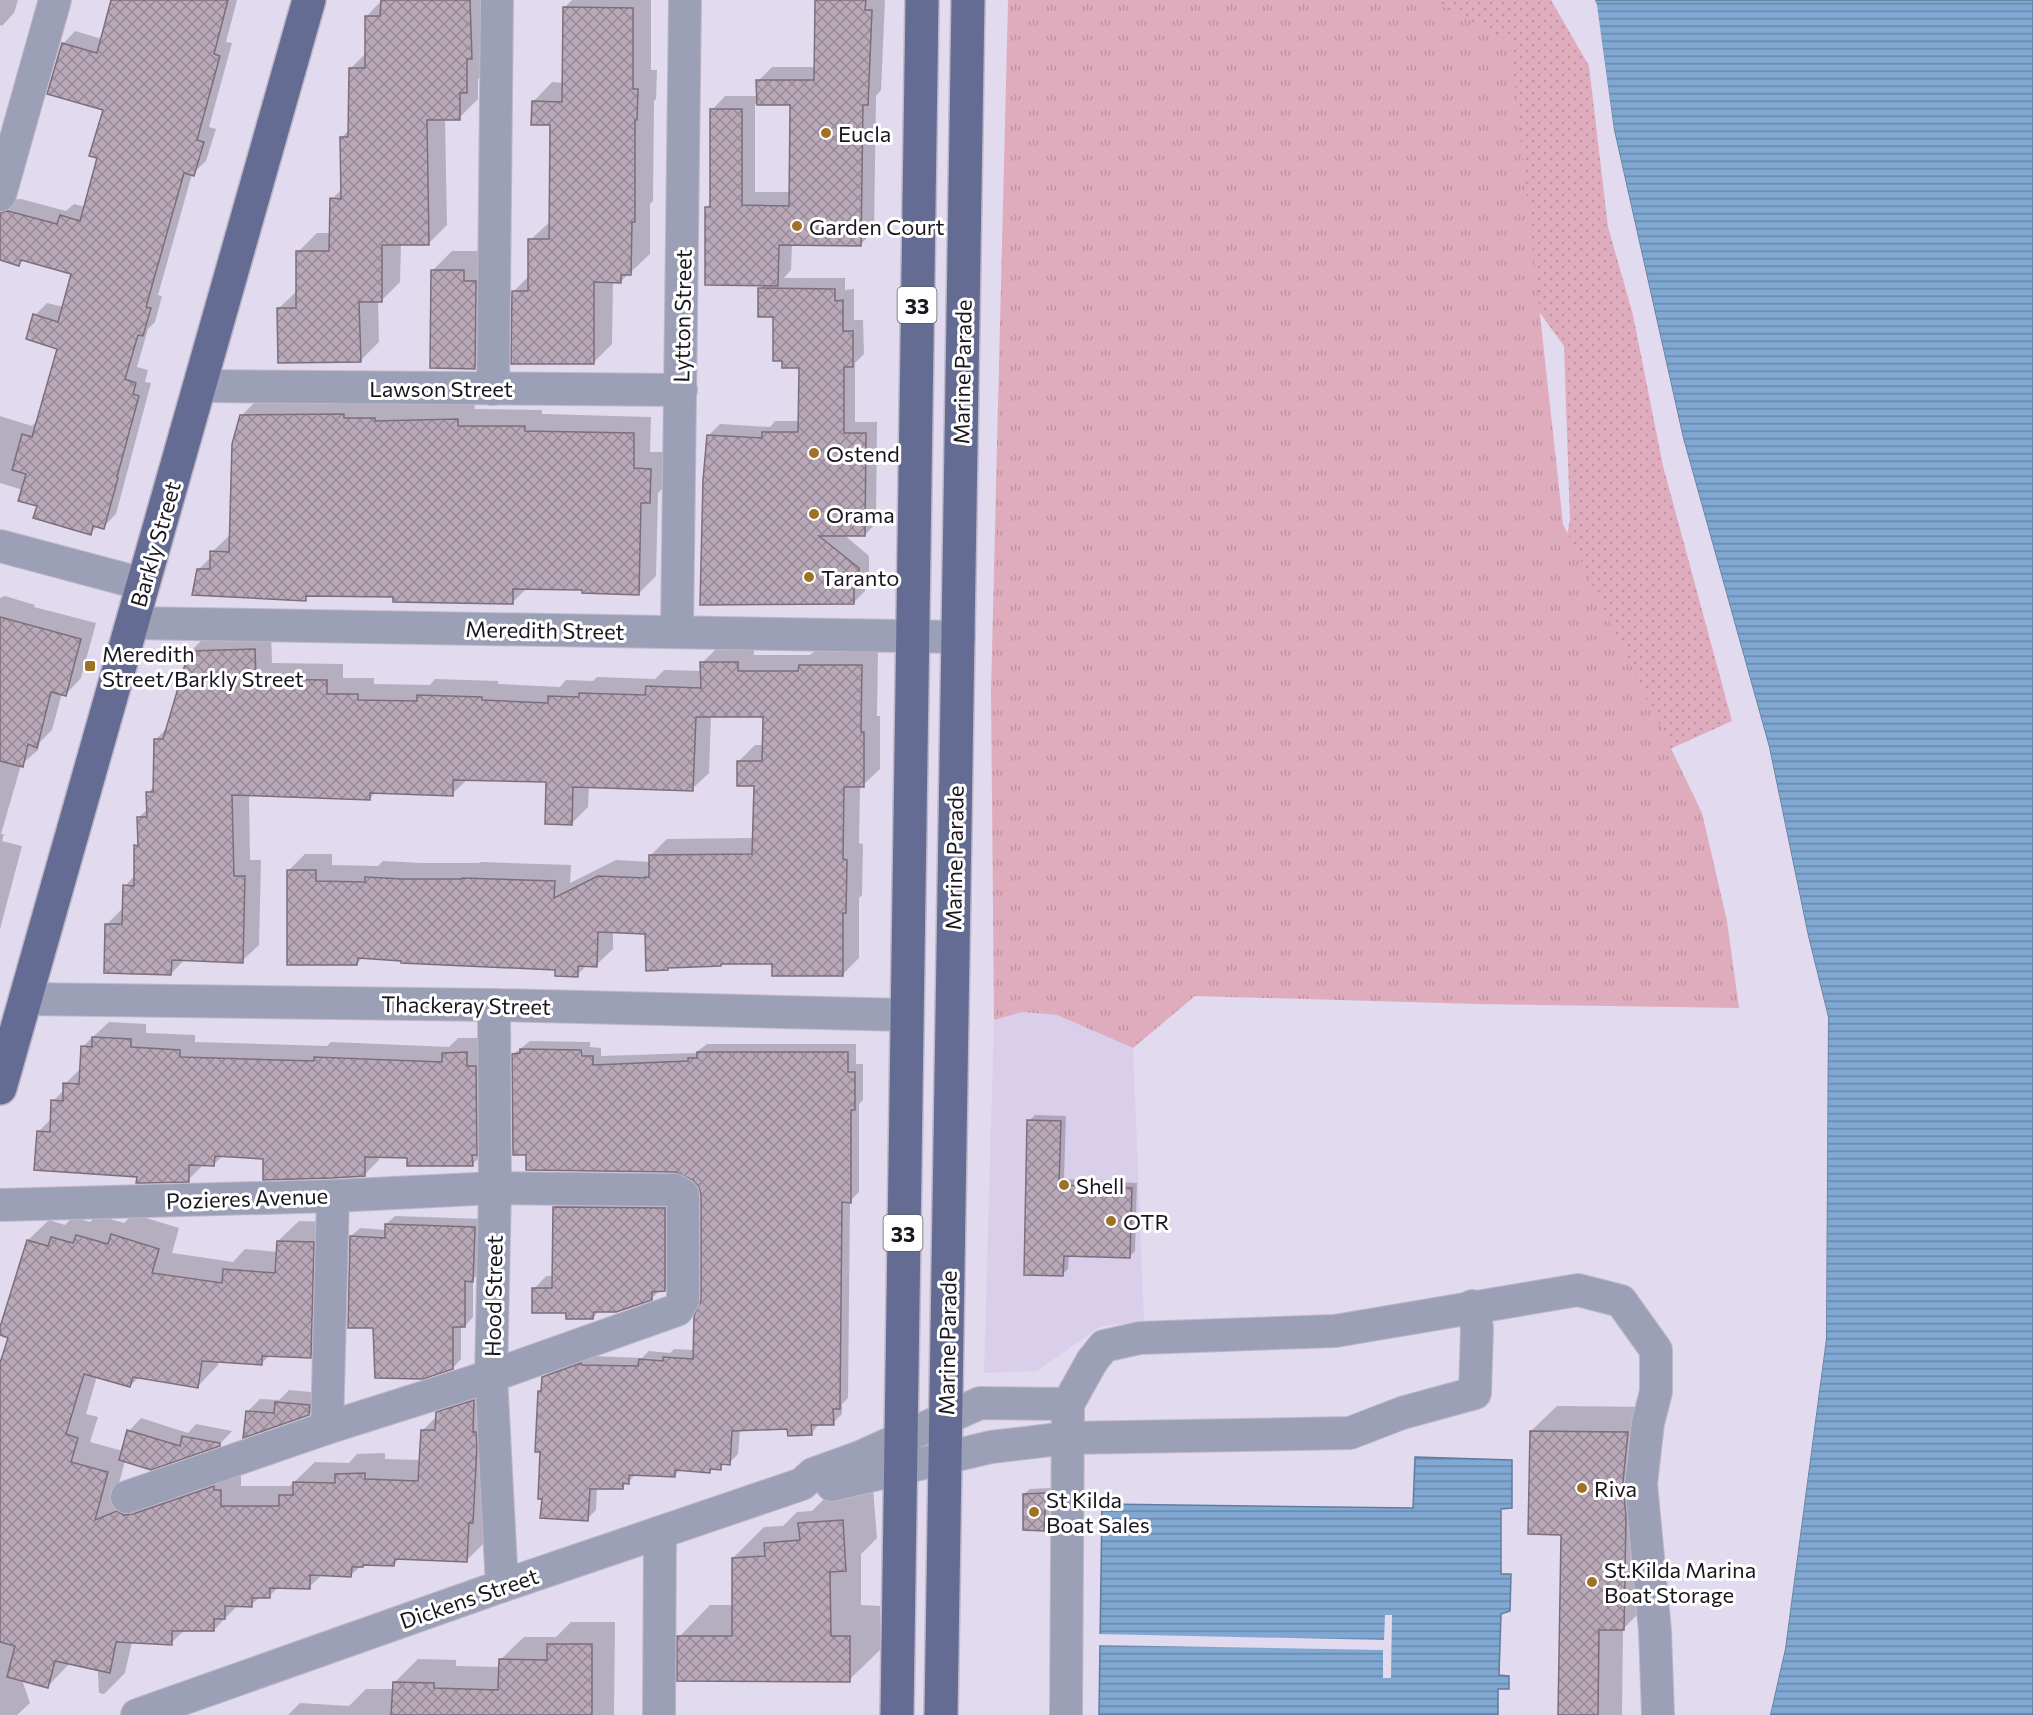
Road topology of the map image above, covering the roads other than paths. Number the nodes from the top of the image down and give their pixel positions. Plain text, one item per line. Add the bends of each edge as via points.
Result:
1 (55, 0) edge
2 (309, 0) edge
3 (497, 0) edge
4 (685, 0) edge
5 (922, 0) edge
6 (968, 0) edge
7 (0, 195) edge
8 (202, 386) junction
9 (493, 388) junction
10 (681, 390) junction
11 (0, 546) edge
12 (143, 584) junction
13 (132, 623) junction
14 (677, 632) junction
15 (912, 636) junction
16 (958, 637) junction
17 (25, 999) junction
18 (494, 1005) junction
19 (906, 1015) junction
20 (0, 1088) edge
21 (495, 1188) junction
22 (333, 1196) junction
23 (0, 1205) edge
24 (1472, 1306) junction
25 (491, 1376) junction
26 (1068, 1404) junction
27 (945, 1419) junction
28 (327, 1428) junction
29 (1067, 1438) junction
30 (900, 1455) junction
31 (944, 1459) junction
32 (127, 1497) dead end
33 (660, 1534) junction
34 (502, 1586) junction
35 (186, 1706) edge
36 (137, 1715) edge
37 (659, 1715) edge
38 (897, 1715) edge
39 (941, 1715) edge
40 (1066, 1715) edge
41 (1658, 1715) edge

1 - 7 street
2 - 8 main road, Barkly Street
3 - 9 street
4 - 10 street, Lytton Street
5 - 15 main road, Marine Parade / 33
6 - 16 main road, Marine Parade / 33
8 - 9 street, Lawson Street
8 - 12 main road, Barkly Street
9 - 10 street, Lawson Street
10 - 14 street, Lytton Street
11 - 12 street
12 - 13 main road, Barkly Street
13 - 14 street, Meredith Street
13 - 17 main road, Barkly Street
14 - 15 street, Meredith Street
15 - 16 street, Meredith Street
15 - 19 main road, Marine Parade / 33
16 - 27 main road, Marine Parade / 33
17 - 18 street, Thackeray Street
17 - 20 main road, Barkly Street
18 - 19 street, Thackeray Street
18 - 21 street, Hood Street
19 - 30 main road, Marine Parade / 33
21 - 22 street, Pozieres Avenue
21 - 25 street, Hood Street
21 - 25 street, Pozieres Avenue via 675,1190 683,1195 683,1300 677,1310
22 - 23 street, Pozieres Avenue
22 - 28 street
24 - 26 street via 1335,1331 1140,1338 1104,1346
24 - 29 street, Dickens Street via 1477,1328 1475,1393 1402,1413 1350,1433
24 - 41 street via 1578,1290 1621,1301 1656,1350 1656,1392 1641,1484 1655,1631
25 - 28 street
25 - 34 street, Hood Street
26 - 27 street, Dickens Street via 980,1403
26 - 29 street
27 - 30 street, Dickens Street
27 - 31 main road, Marine Parade / 33
28 - 32 street
29 - 31 street, Dickens Street via 987,1448
29 - 40 street
30 - 31 street, Dickens Street
30 - 33 street, Dickens Street via 859,1468 819,1488 802,1484
30 - 38 main road, Marine Parade / 33
31 - 39 main road, Marine Parade / 33
33 - 34 street, Dickens Street
33 - 37 street
34 - 35 street, Dickens Street
35 - 36 street, Dickens Street

